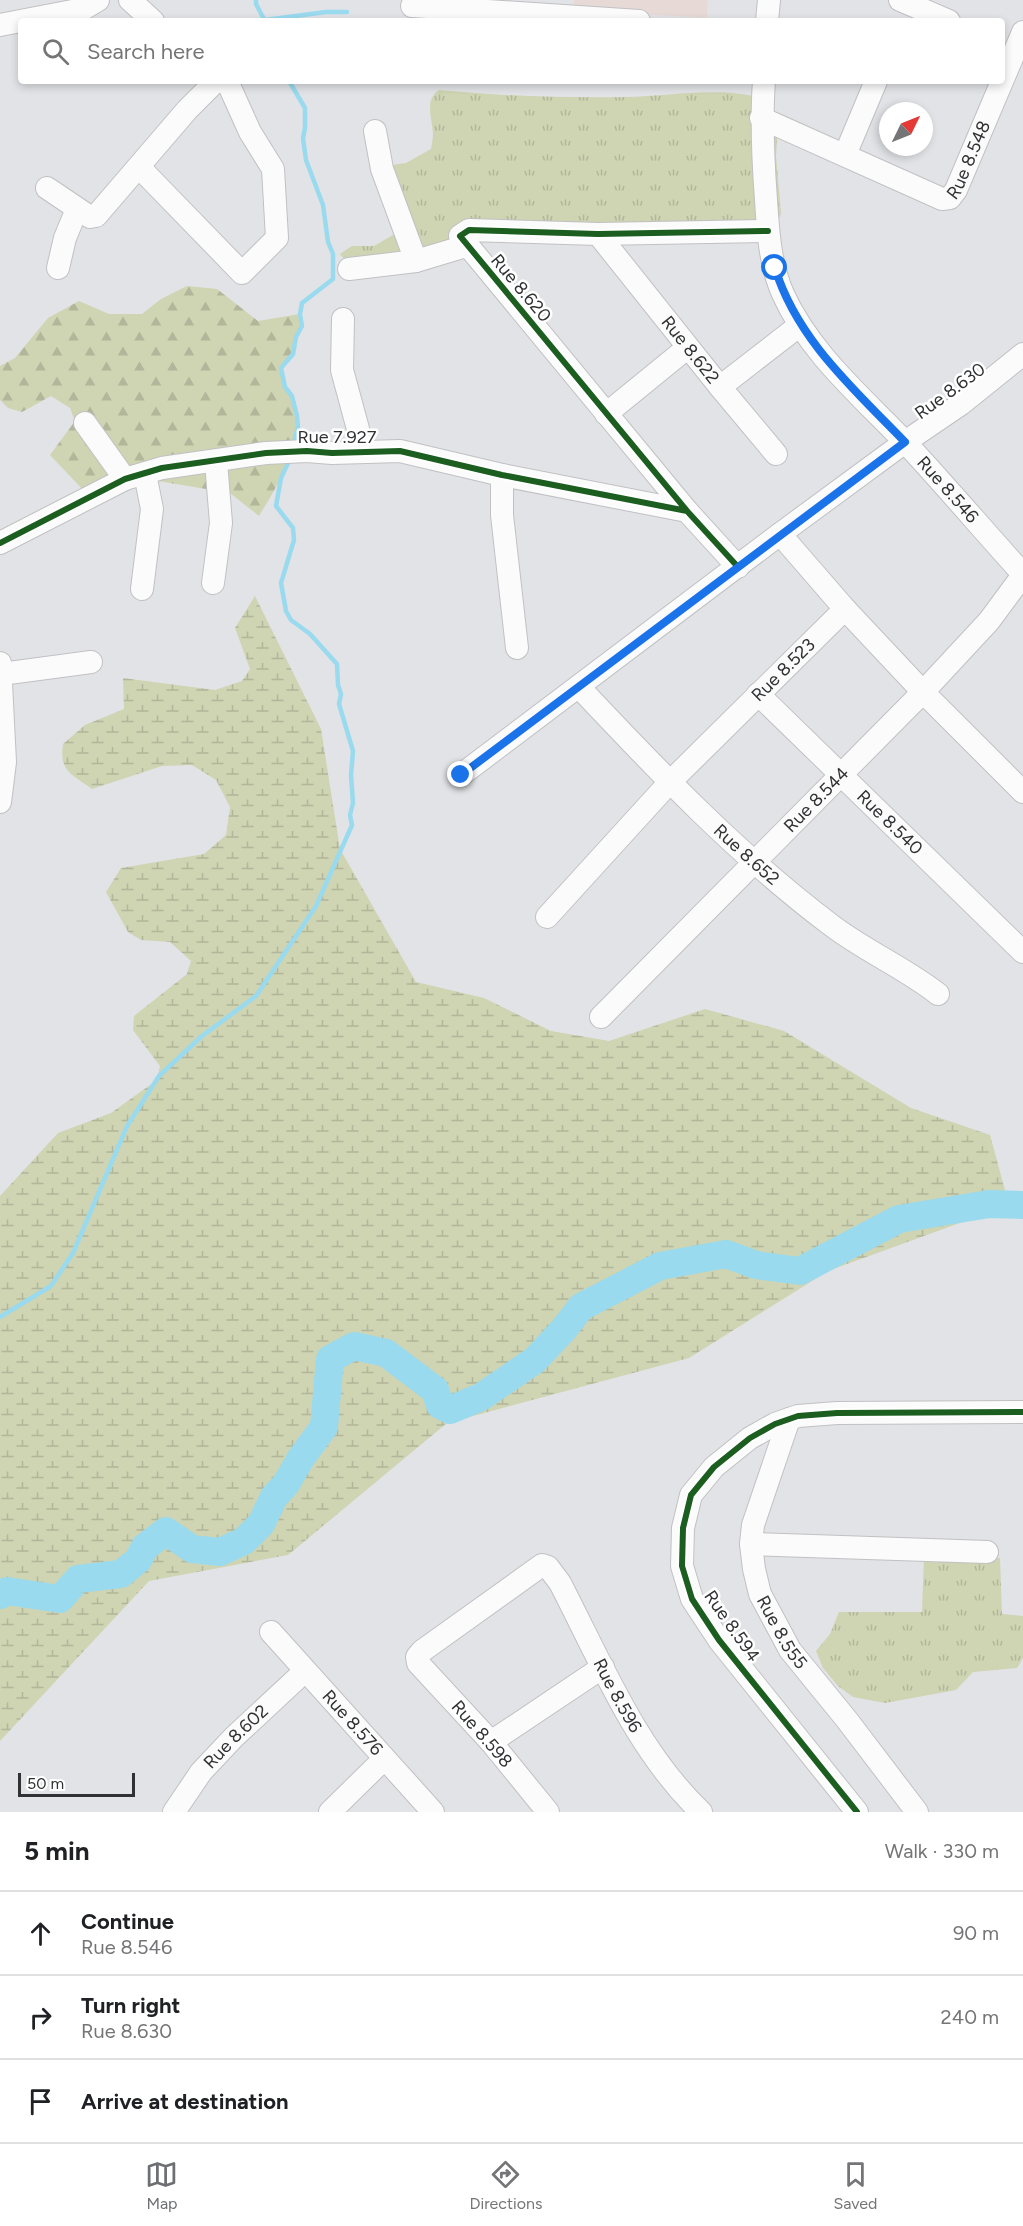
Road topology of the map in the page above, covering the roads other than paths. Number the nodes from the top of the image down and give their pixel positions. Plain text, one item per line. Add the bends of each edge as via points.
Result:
1 (98, 0) edge
2 (130, 0) edge
3 (769, 0) edge
4 (412, 6) dead end
5 (904, 6) edge
6 (36, 18) edge
7 (150, 18) edge
8 (594, 18) edge
9 (767, 18) edge
10 (940, 18) edge
11 (18, 22) edge
12 (0, 25) edge
13 (1016, 45) edge
14 (1005, 72) edge
15 (213, 84) edge
16 (228, 84) edge
17 (764, 84) edge
18 (875, 84) edge
19 (1000, 84) edge
20 (761, 118) junction
21 (375, 131) dead end
22 (845, 155) junction
23 (139, 167) junction
24 (46, 188) dead end
25 (77, 209) junction
26 (768, 231) junction
27 (598, 234) junction
28 (466, 246) junction
29 (416, 261) junction
30 (58, 267) dead end
31 (349, 268) dead end
32 (343, 319) dead end
33 (800, 326) junction
34 (687, 348) junction
35 (1023, 354) edge
36 (720, 387) junction
37 (606, 414) junction
38 (85, 423) dead end
39 (905, 442) junction
40 (359, 452) junction
41 (776, 454) dead end
42 (216, 462) junction
43 (502, 475) junction
44 (135, 476) junction
45 (687, 511) junction
46 (780, 534) junction
47 (0, 543) edge
48 (738, 567) junction
49 (1023, 574) edge
50 (213, 583) dead end
51 (142, 589) dead end
52 (845, 609) junction
53 (517, 648) dead end
54 (91, 662) dead end
55 (0, 668) edge
56 (579, 687) junction
57 (923, 692) junction
58 (758, 694) junction
59 (841, 774) junction
60 (461, 775) dead end
61 (669, 783) junction
62 (1023, 792) edge
63 (0, 802) edge
64 (753, 863) junction
65 (547, 917) dead end
66 (1023, 951) edge
67 (938, 994) dead end
68 (601, 1017) dead end
69 (1023, 1413) edge
70 (789, 1419) junction
71 (751, 1544) junction
72 (987, 1552) dead end
73 (271, 1632) dead end
74 (417, 1657) joint
75 (603, 1667) junction
76 (305, 1671) junction
77 (491, 1742) junction
78 (384, 1759) junction
79 (174, 1812) edge
80 (330, 1812) edge
81 (433, 1812) edge
82 (548, 1812) edge
83 (701, 1812) edge
84 (857, 1812) edge
85 (917, 1812) edge

1 - 6 street via 83,9
2 - 7 street
3 - 9 street
4 - 8 street
5 - 10 street
11 - 12 street
13 - 14 street, Rue 8.548
15 - 23 street
16 - 23 street via 250,132 273,169 277,238 242,273
17 - 20 street, Rue 8.546
18 - 22 street
19 - 22 street, Rue 8.548 via 950,198 942,199
20 - 22 street, Rue 8.548
20 - 26 street, Rue 8.546
21 - 29 street via 384,179
23 - 25 street via 96,216 90,217
24 - 25 street
25 - 30 street
26 - 27 street, Rue 8.620
26 - 33 street, Rue 8.546 via 782,292
27 - 28 street, Rue 8.620 via 469,230 460,236
27 - 34 street, Rue 8.622
28 - 29 street
28 - 37 street, Rue 8.620
29 - 31 street
32 - 40 street via 342,370 358,429
33 - 36 street, Rue 8.622
33 - 39 street, Rue 8.546 via 836,371
34 - 36 street, Rue 8.622
34 - 37 street
35 - 39 street, Rue 8.630 via 961,404
36 - 41 street
37 - 45 street, Rue 8.620
38 - 44 street
39 - 46 street, Rue 8.630
39 - 49 street, Rue 8.546
40 - 42 street, Rue 7.927 via 307,450
40 - 43 street, Rue 7.927 via 400,451
42 - 44 street, Rue 7.927 via 162,468
42 - 50 street via 221,523
43 - 45 street, Rue 7.927
43 - 53 street via 502,515
44 - 47 street, Rue 7.927
44 - 51 street via 152,508
45 - 48 street, Rue 8.620
46 - 48 street, Rue 8.630
46 - 52 street
48 - 56 street, Rue 8.630
49 - 57 street, Rue 8.544 via 989,621
52 - 57 street
52 - 58 street, Rue 8.523
54 - 55 street
55 - 63 street via 5,762
56 - 60 street, Rue 8.630
56 - 61 street, Rue 8.652
57 - 59 street, Rue 8.544
57 - 62 street
58 - 59 street, Rue 8.540
58 - 61 street, Rue 8.523
59 - 64 street, Rue 8.544
59 - 66 street, Rue 8.540
61 - 64 street, Rue 8.652
61 - 65 street, Rue 8.523
64 - 67 street, Rue 8.652 via 854,942
64 - 68 street, Rue 8.544
69 - 70 street, Rue 8.594 via 837,1413
70 - 71 street, Rue 8.555 via 753,1525
70 - 84 street, Rue 8.594 via 750,1438 714,1467 691,1496 683,1528 684,1577 692,1599 719,1640
71 - 72 street
71 - 85 street, Rue 8.555 via 760,1594 790,1650
73 - 76 street, Rue 8.576
74 - 75 street, Rue 8.596 via 542,1565 560,1583
74 - 77 street, Rue 8.598 via 418,1663
75 - 77 street
75 - 83 street, Rue 8.596 via 657,1761
76 - 78 street, Rue 8.576
76 - 79 street, Rue 8.602 via 216,1755
77 - 82 street, Rue 8.598
78 - 80 street
78 - 81 street, Rue 8.576

